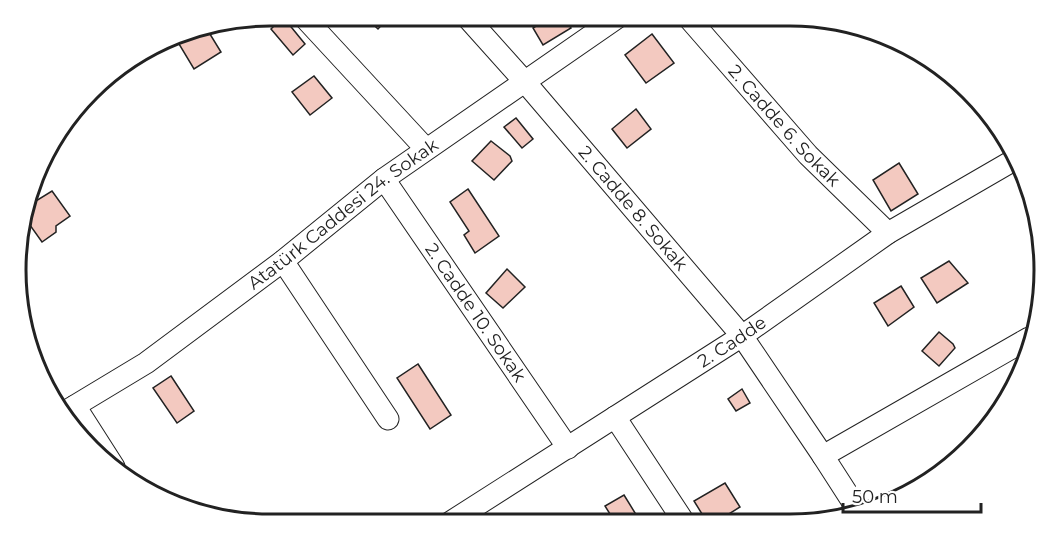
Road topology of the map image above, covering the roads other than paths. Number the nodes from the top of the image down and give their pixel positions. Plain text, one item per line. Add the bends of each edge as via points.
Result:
1 (312, 26) edge
2 (475, 26) edge
3 (605, 26) edge
4 (696, 26) edge
5 (525, 82) junction
6 (426, 149) junction
7 (1009, 163) edge
8 (384, 178) junction
9 (888, 233) junction
10 (283, 261) junction
11 (742, 336) junction
12 (1023, 342) edge
13 (69, 409) edge
14 (615, 417) junction
15 (388, 419) dead end
16 (568, 448) junction
17 (823, 456) junction
18 (854, 505) edge
19 (463, 514) edge
20 (679, 514) edge

1 - 6 street
2 - 5 street, 2. Cadde 8. Sokak
3 - 5 street, Atatürk Caddesi 24. Sokak
4 - 9 street, 2. Cadde 6. Sokak via 808,155
5 - 6 street, Atatürk Caddesi 24. Sokak
5 - 11 street, 2. Cadde 8. Sokak
6 - 8 street, Atatürk Caddesi 24. Sokak
7 - 9 street, 2. Cadde
8 - 10 street, Atatürk Caddesi 24. Sokak
8 - 16 street, 2. Cadde 10. Sokak
9 - 11 street, 2. Cadde
10 - 13 street, Atatürk Caddesi 24. Sokak via 146,363
10 - 15 street
11 - 14 street, 2. Cadde
11 - 17 street, 2. Cadde 8. Sokak
12 - 17 street
14 - 16 street, 2. Cadde
14 - 20 street
16 - 19 street, 2. Cadde
17 - 18 street, 2. Cadde 8. Sokak

